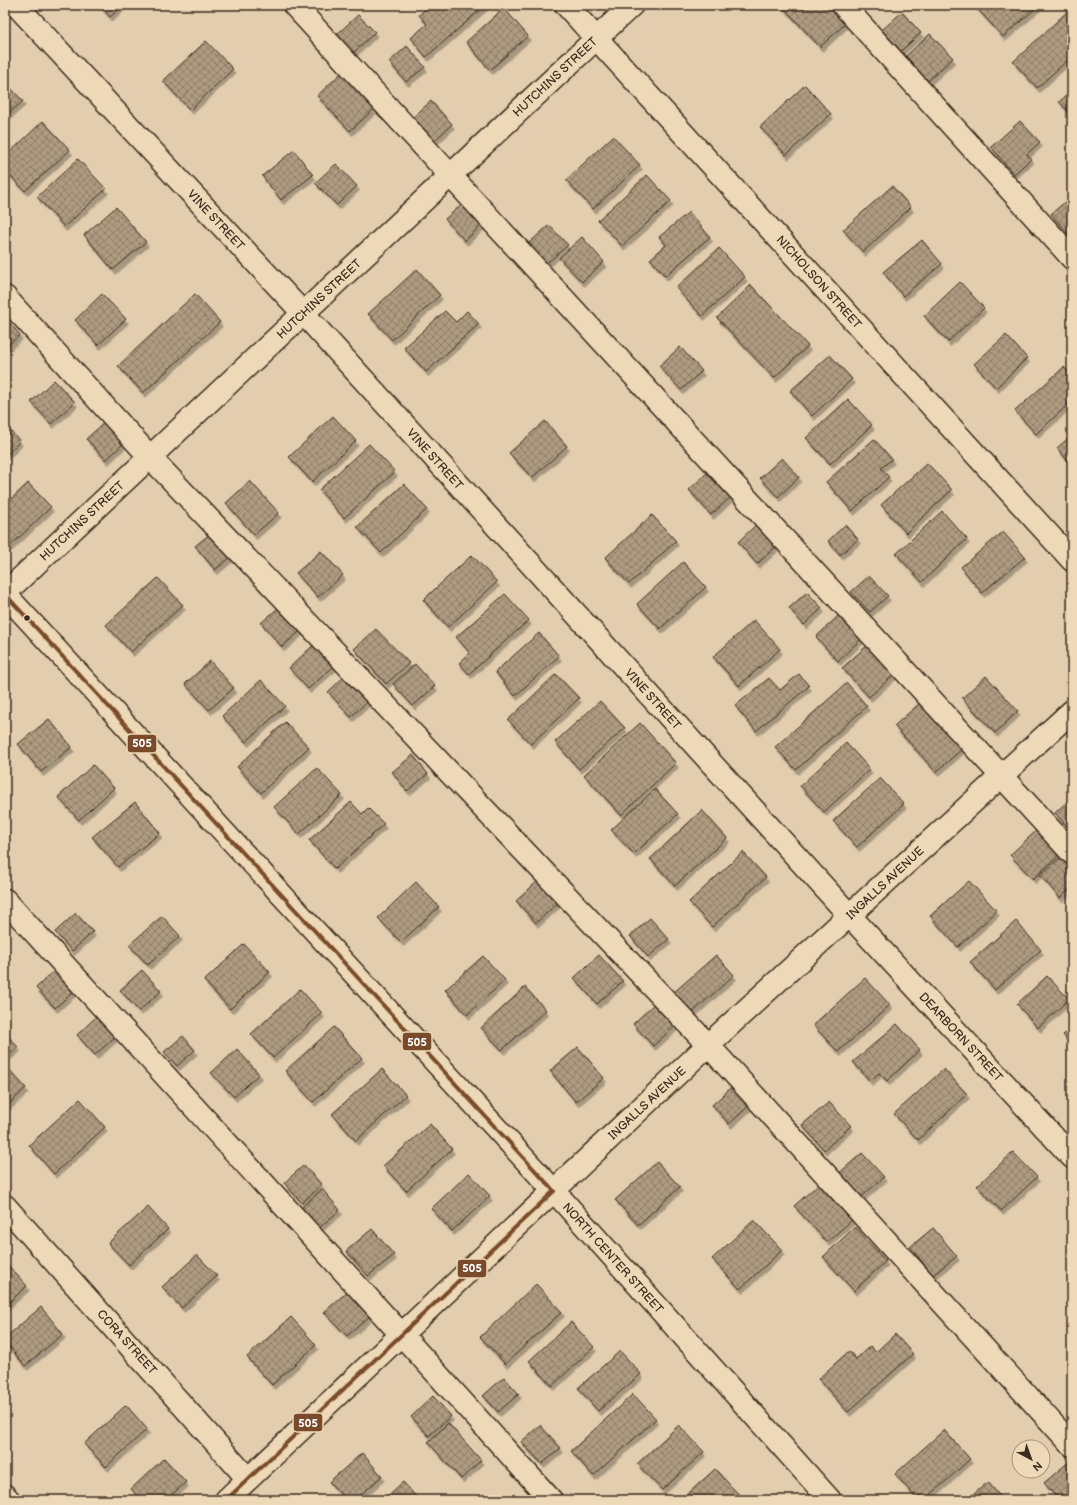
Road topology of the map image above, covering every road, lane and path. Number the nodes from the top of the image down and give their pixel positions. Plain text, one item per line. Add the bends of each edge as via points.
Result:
1 (16, 5) edge
2 (294, 5) edge
3 (566, 5) edge
4 (632, 5) edge
5 (843, 5) edge
6 (596, 38) junction
7 (451, 175) junction
8 (1072, 258) edge
9 (5, 297) edge
10 (303, 313) junction
11 (150, 457) junction
12 (1072, 560) edge
13 (5, 593) edge
14 (1072, 711) edge
15 (1001, 776) junction
16 (1072, 853) edge
17 (5, 900) edge
18 (850, 916) junction
19 (708, 1045) junction
20 (1072, 1158) edge
21 (554, 1191) junction
22 (5, 1206) edge
23 (401, 1334) junction
24 (1072, 1445) edge
25 (241, 1492) edge
26 (5, 1496) edge
27 (9, 1500) edge
28 (550, 1500) edge
29 (830, 1500) edge

1 - 10 street, VINE STREET
2 - 7 street
3 - 6 street, NICHOLSON STREET
4 - 6 street, HUTCHINS STREET
5 - 8 street
6 - 7 street, HUTCHINS STREET
6 - 12 street, NICHOLSON STREET
7 - 10 street, HUTCHINS STREET
7 - 15 street
9 - 11 street
10 - 11 street, HUTCHINS STREET
10 - 18 street, VINE STREET
11 - 13 street, HUTCHINS STREET
11 - 19 street
13 - 21 street, NORTH CENTER STREET
14 - 15 street, INGALLS AVENUE
15 - 16 street
15 - 18 street, INGALLS AVENUE
17 - 23 street
18 - 19 street, INGALLS AVENUE
18 - 20 street, DEARBORN STREET
19 - 21 street, INGALLS AVENUE
19 - 24 street
21 - 23 street, INGALLS AVENUE
21 - 29 street, NORTH CENTER STREET
22 - 25 street, CORA STREET
23 - 25 street, INGALLS AVENUE
23 - 28 street
26 - 27 street

